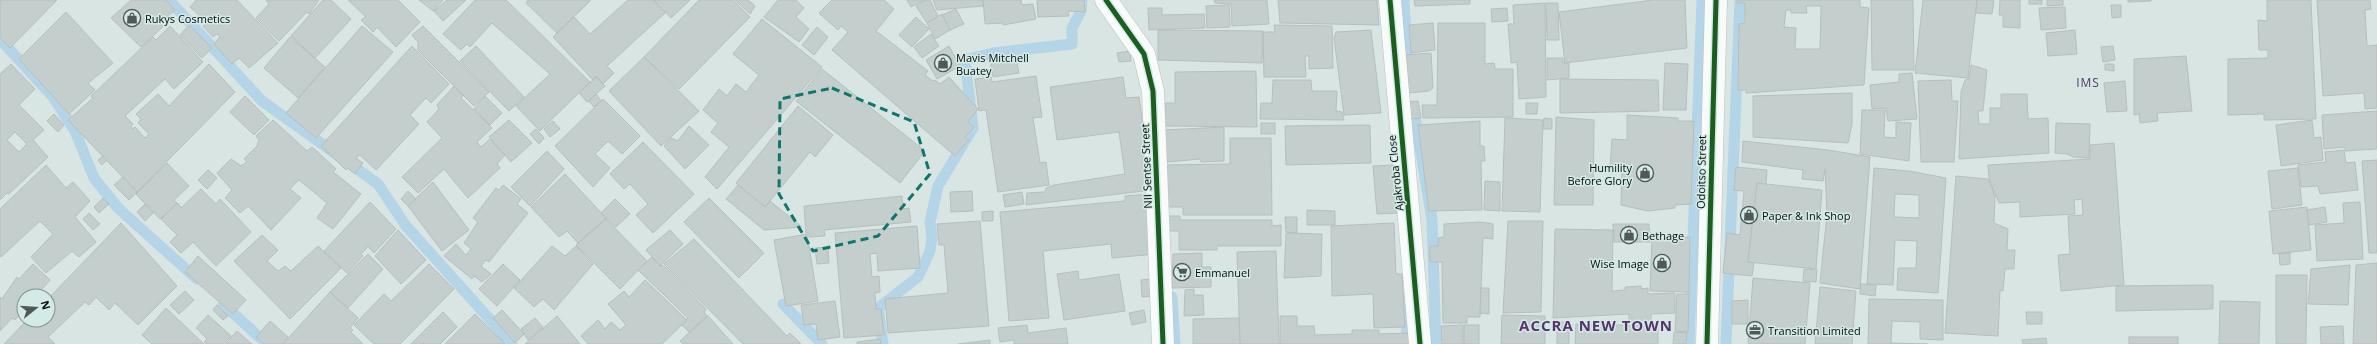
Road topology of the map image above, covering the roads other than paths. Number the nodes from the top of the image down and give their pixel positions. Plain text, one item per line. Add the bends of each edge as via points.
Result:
1 (1106, 0) edge
2 (1390, 0) edge
3 (1716, 0) edge
4 (1163, 344) edge
5 (1420, 344) edge
6 (1707, 344) edge

1 - 4 street, NII Sentse Street via 1144,54 1153,91
2 - 5 street, Ajakroba Close
3 - 6 street, Odoitso Street

